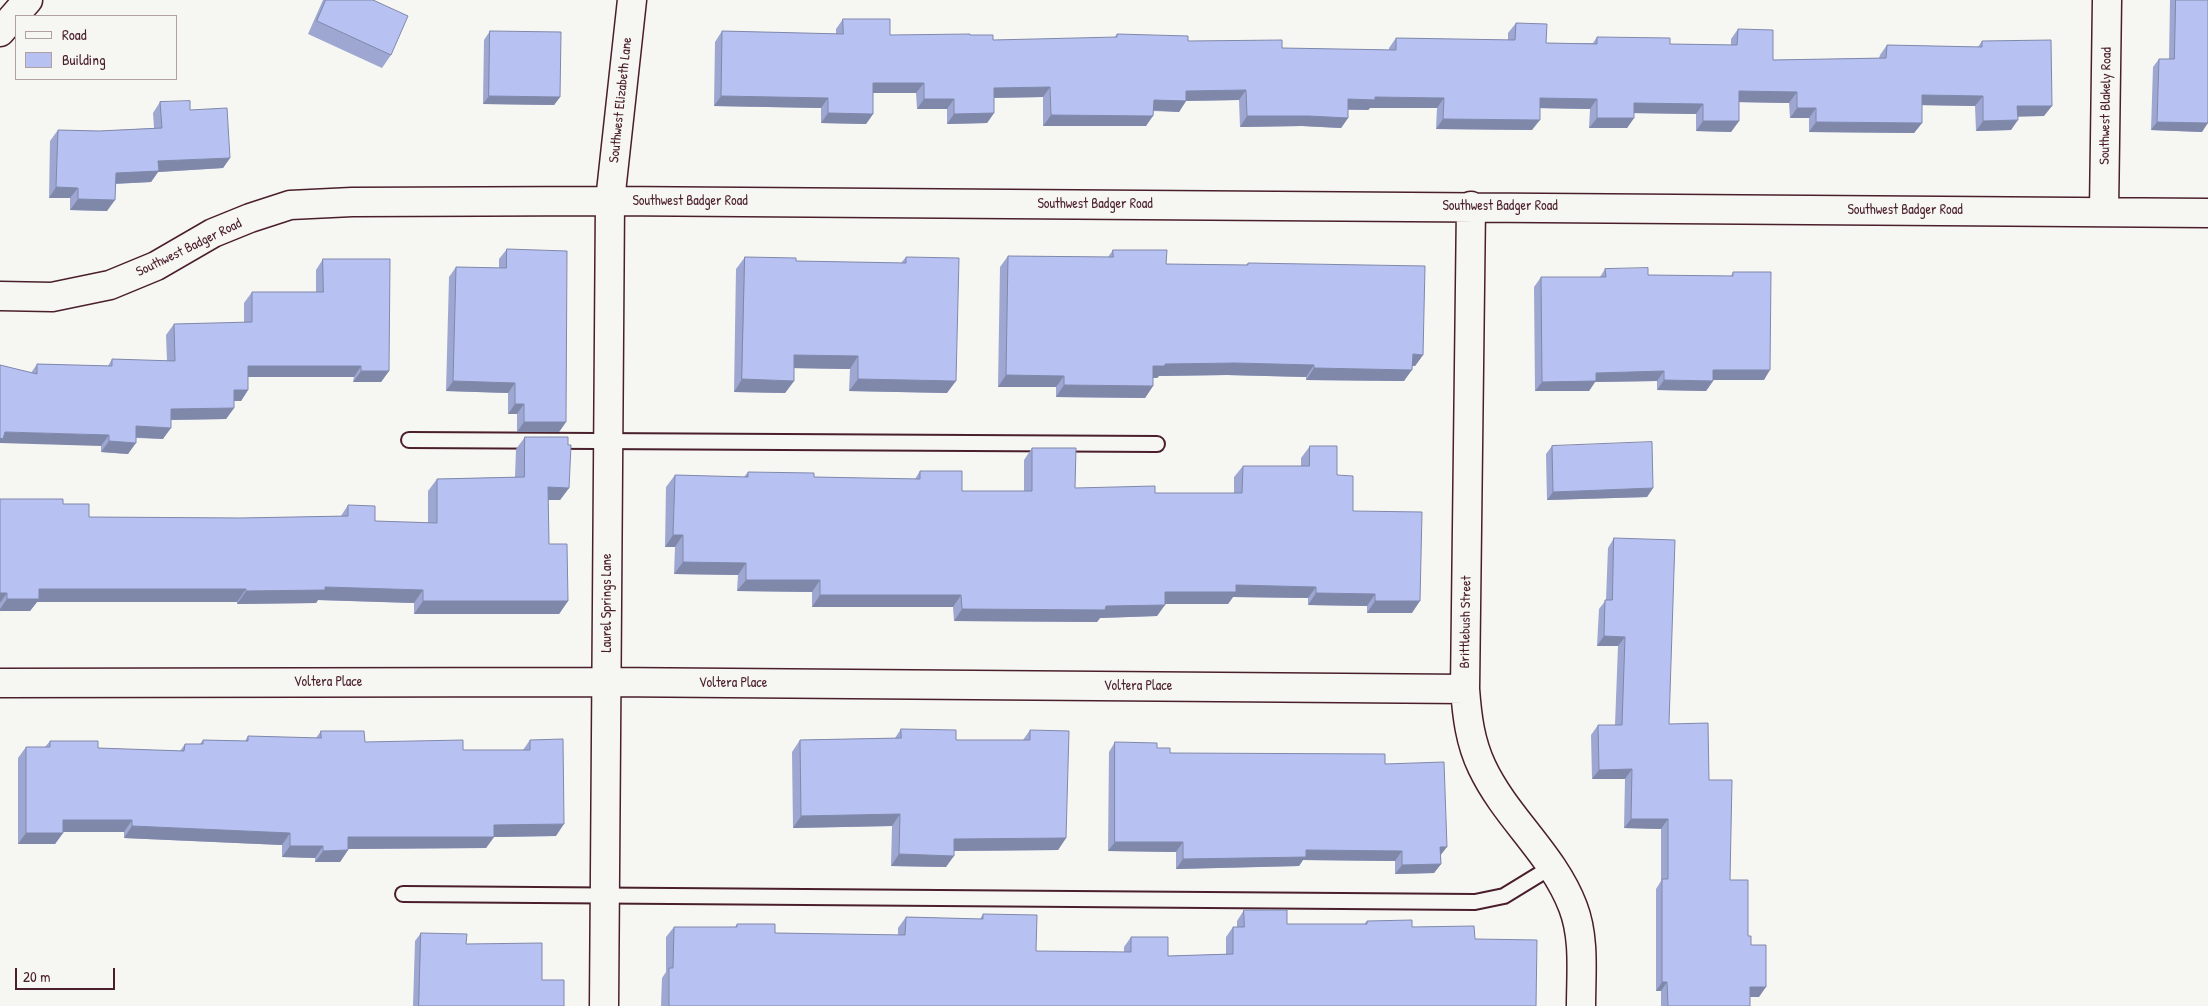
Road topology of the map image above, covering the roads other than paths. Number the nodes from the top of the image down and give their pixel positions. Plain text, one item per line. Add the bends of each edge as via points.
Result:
1 (28, 0) edge
2 (632, 0) edge
3 (2107, 0) edge
4 (0, 32) edge
5 (610, 200) junction
6 (1471, 206) junction
7 (2104, 211) junction
8 (2208, 213) edge
9 (0, 296) edge
10 (409, 440) dead end
11 (607, 441) junction
12 (1157, 444) dead end
13 (606, 682) junction
14 (0, 683) edge
15 (1466, 689) junction
16 (1553, 866) junction
17 (403, 894) dead end
18 (604, 896) junction
19 (604, 1006) edge
20 (1581, 1006) edge

1 - 4 street
2 - 5 street, Southwest Elizabeth Lane
3 - 7 street, Southwest Blakely Road
5 - 6 street, Southwest Badger Road
5 - 9 street, Southwest Badger Road via 290,205 213,233 156,266 110,285 52,297
5 - 11 street, Laurel Springs Lane
6 - 7 street, Southwest Badger Road
6 - 15 street, Brittlebush Street
7 - 8 street, Southwest Badger Road
10 - 11 lane
11 - 12 lane
11 - 13 street, Laurel Springs Lane
13 - 14 street, Voltera Place
13 - 15 street, Voltera Place
13 - 18 street, Laurel Springs Lane
15 - 16 street, Brittlebush Street via 1470,732 1482,768
16 - 18 lane via 1504,896 1475,902
16 - 20 street, Brittlebush Street via 1578,921
17 - 18 lane
18 - 19 street, Laurel Springs Lane

